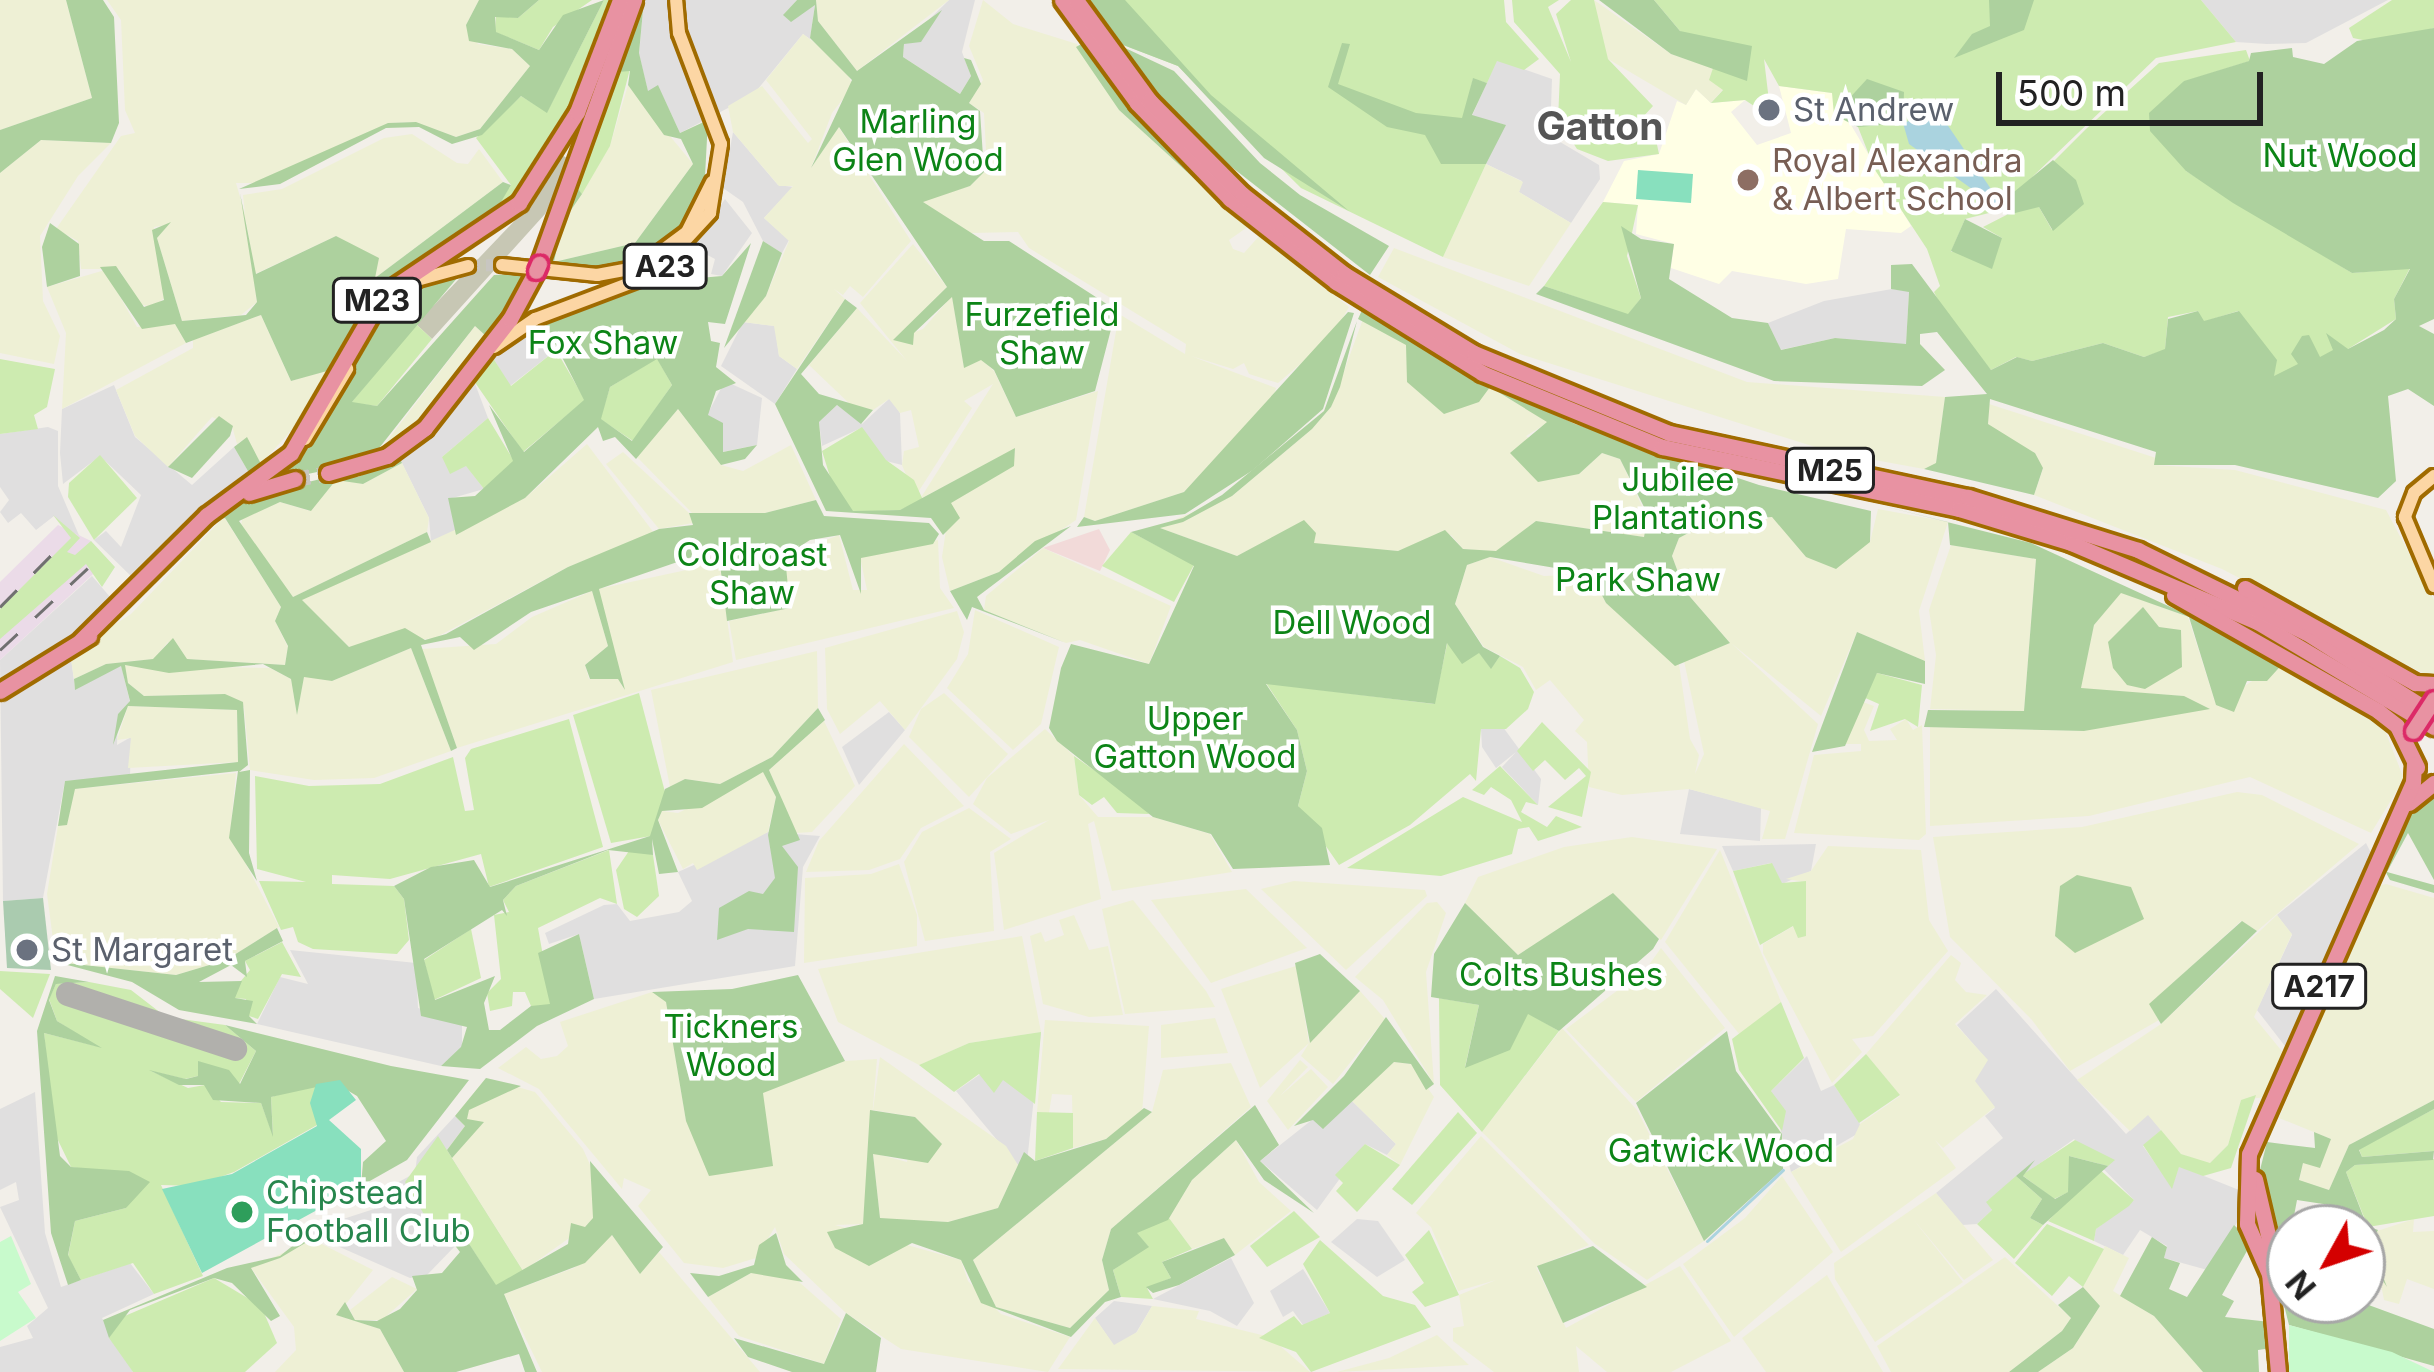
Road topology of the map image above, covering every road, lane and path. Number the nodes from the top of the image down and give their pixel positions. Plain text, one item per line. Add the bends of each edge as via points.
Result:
1 (620, 0) edge
2 (634, 0) edge
3 (676, 0) edge
4 (1062, 0) edge
5 (1076, 0) edge
6 (717, 133) junction
7 (1242, 194) junction
8 (502, 265) tunnel mouth
9 (468, 266) tunnel mouth
10 (475, 365) junction
11 (291, 453) junction
12 (328, 473) tunnel mouth
13 (2434, 477) edge
14 (295, 479) tunnel mouth
15 (1894, 495) junction
16 (2434, 582) edge
17 (143, 591) junction
18 (2434, 684) edge
19 (0, 691) edge
20 (2434, 699) edge
21 (2434, 714) edge
22 (2434, 727) edge
23 (2409, 745) junction
24 (2434, 780) edge
25 (2401, 802) junction
26 (2255, 1213) junction
27 (2281, 1372) edge

1 - 11 highway, M23 via 589,87 533,185 491,229 383,294
2 - 10 highway via 537,268
3 - 6 main road, A23 via 679,33
4 - 15 highway, M25 via 1137,103 1216,186 1304,260 1448,354 1644,442
5 - 7 highway, M25 via 1149,100
6 - 8 main road, A23 via 702,210 654,260 601,275
6 - 10 main road, A23 via 716,197 681,253 644,279 527,323
7 - 18 highway, M25 via 1445,327 1578,391 1740,442 2071,516 2214,573 2409,680
7 - 21 highway, M25 via 1375,295 1543,386 1688,438 1968,497 2138,550 2291,624
9 - 11 main road via 425,276 389,300 321,418
10 - 12 highway, A23 via 411,441
11 - 17 highway via 207,515
13 - 16 main road via 2414,493 2405,517
14 - 17 highway via 224,508
15 - 22 highway, M25 via 1988,516 2166,580 2299,644
15 - 23 highway, M25 via 2073,553 2189,602 2327,676
17 - 19 highway
20 - 23 highway, bridge
23 - 24 highway
23 - 25 highway, A217
23 - 25 highway
24 - 26 highway, A217 via 2408,803 2280,1095 2256,1171
25 - 26 highway, A217 via 2254,1138 2245,1183
26 - 27 highway

